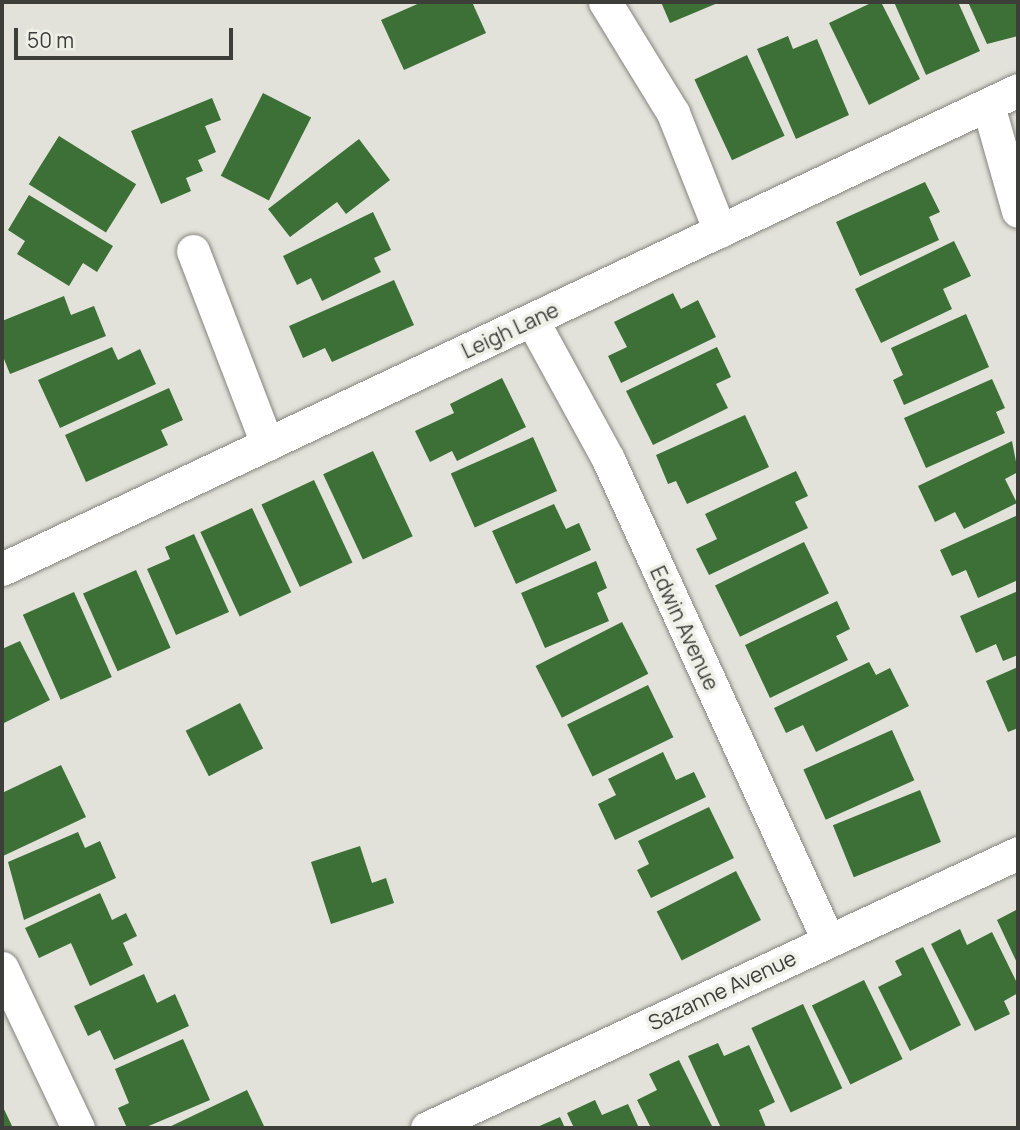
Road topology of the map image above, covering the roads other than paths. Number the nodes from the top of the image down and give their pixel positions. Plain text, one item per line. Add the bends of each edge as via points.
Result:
1 (605, 2) edge
2 (1018, 90) edge
3 (988, 104) junction
4 (1018, 211) edge
5 (720, 231) junction
6 (193, 251) dead end
7 (532, 320) junction
8 (267, 444) junction
9 (2, 569) edge
10 (1018, 853) edge
11 (828, 940) junction
12 (2, 968) edge
13 (78, 1128) edge
14 (427, 1128) edge

1 - 5 street via 673,113
2 - 3 street, Leigh Lane
3 - 4 street
3 - 5 street, Leigh Lane
5 - 7 street, Leigh Lane
6 - 8 street
7 - 8 street, Leigh Lane
7 - 11 street, Edwin Avenue via 608,459
8 - 9 street, Leigh Lane
10 - 11 street, Sazanne Avenue
11 - 14 street, Sazanne Avenue
12 - 13 street

